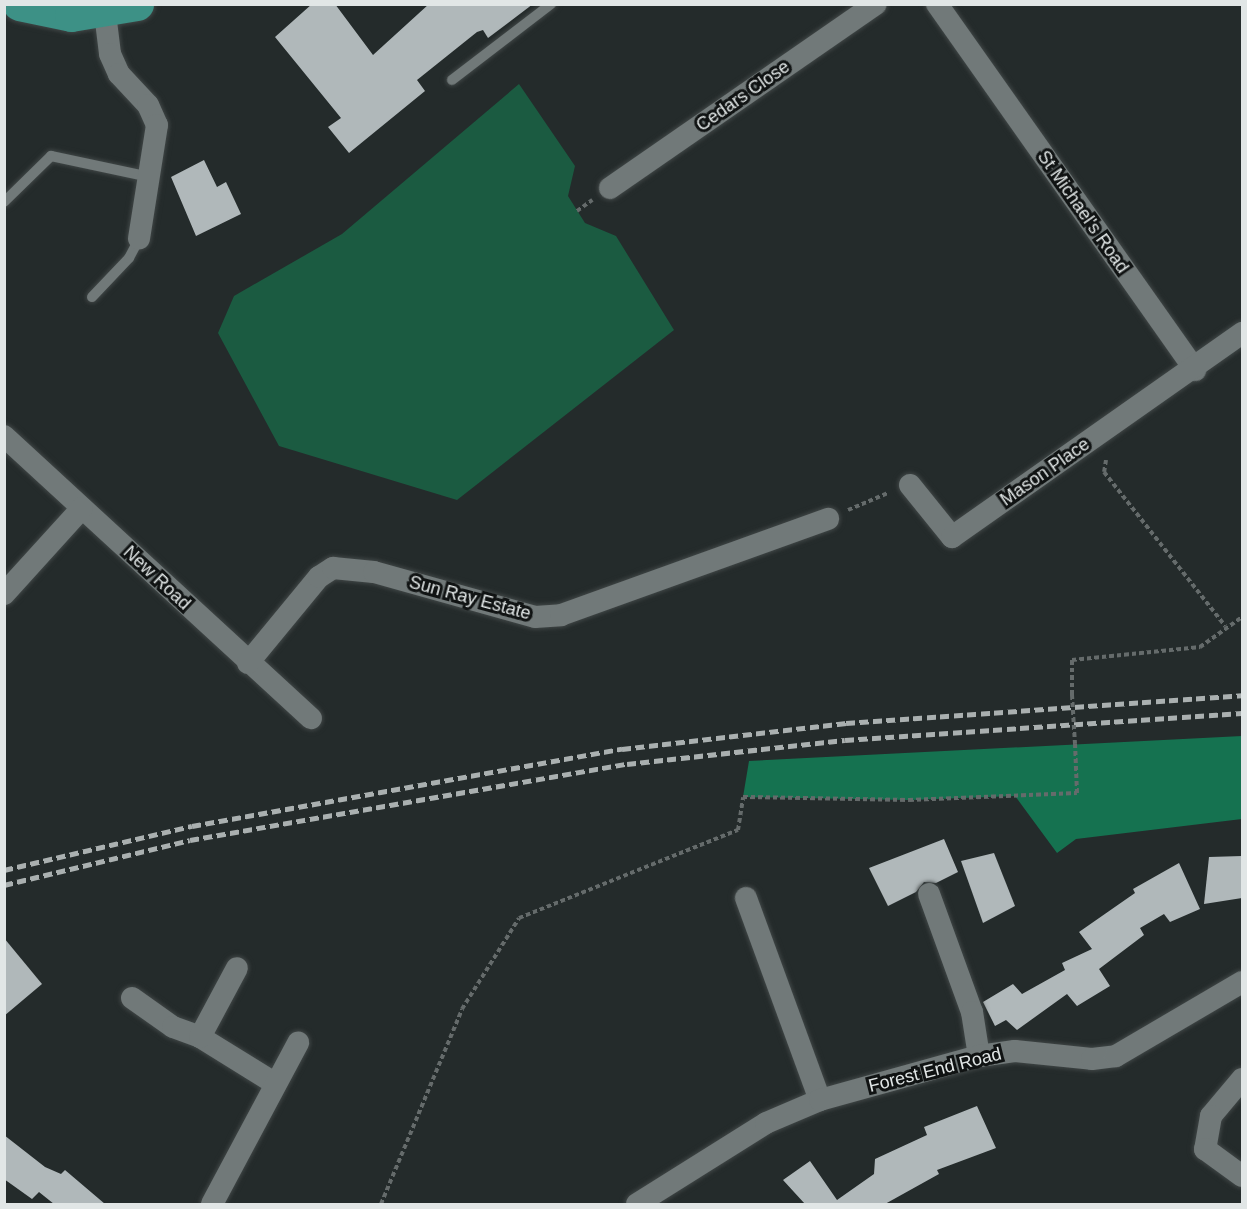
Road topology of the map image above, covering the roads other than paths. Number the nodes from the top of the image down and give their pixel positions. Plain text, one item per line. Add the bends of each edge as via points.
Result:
1 (19, 4) edge
2 (137, 4) edge
3 (551, 4) edge
4 (876, 4) edge
5 (937, 4) edge
6 (105, 13) junction
7 (452, 80) dead end
8 (150, 177) junction
9 (610, 188) dead end
10 (4, 202) edge
11 (140, 239) joint
12 (92, 297) dead end
13 (1242, 333) edge
14 (1195, 370) junction
15 (4, 436) edge
16 (910, 484) road end
17 (82, 508) junction
18 (828, 519) road end
19 (4, 594) edge
20 (248, 663) junction
21 (311, 718) dead end
22 (929, 894) dead end
23 (746, 898) dead end
24 (237, 968) dead end
25 (1242, 982) edge
26 (132, 998) dead end
27 (200, 1037) junction
28 (298, 1043) dead end
29 (979, 1056) junction
30 (1242, 1079) edge
31 (276, 1084) junction
32 (820, 1100) junction
33 (1242, 1176) edge
34 (212, 1204) edge
35 (637, 1204) edge

1 - 6 main road via 71,15
2 - 6 main road
3 - 7 lane
4 - 9 street, Cedars Close
5 - 14 street, St Michael's Road
6 - 8 street via 110,54 119,74 148,105 157,125
8 - 10 lane via 51,156
8 - 11 street
11 - 12 lane via 129,258
13 - 14 street
14 - 16 street, Mason Place via 952,537
15 - 17 street, New Road
17 - 19 street
17 - 20 street, New Road
18 - 20 street, Sun Ray Estate via 561,615 535,617 374,572 333,568 319,577
20 - 21 street, New Road
22 - 29 street via 972,1012
23 - 32 street
24 - 27 street
25 - 29 street, Forest End Road via 1116,1056 1092,1059 1015,1051
26 - 27 street via 173,1027
27 - 31 street
28 - 31 street
29 - 32 street, Forest End Road
30 - 33 street via 1211,1116 1205,1149
31 - 34 street
32 - 35 street, Forest End Road via 766,1123

